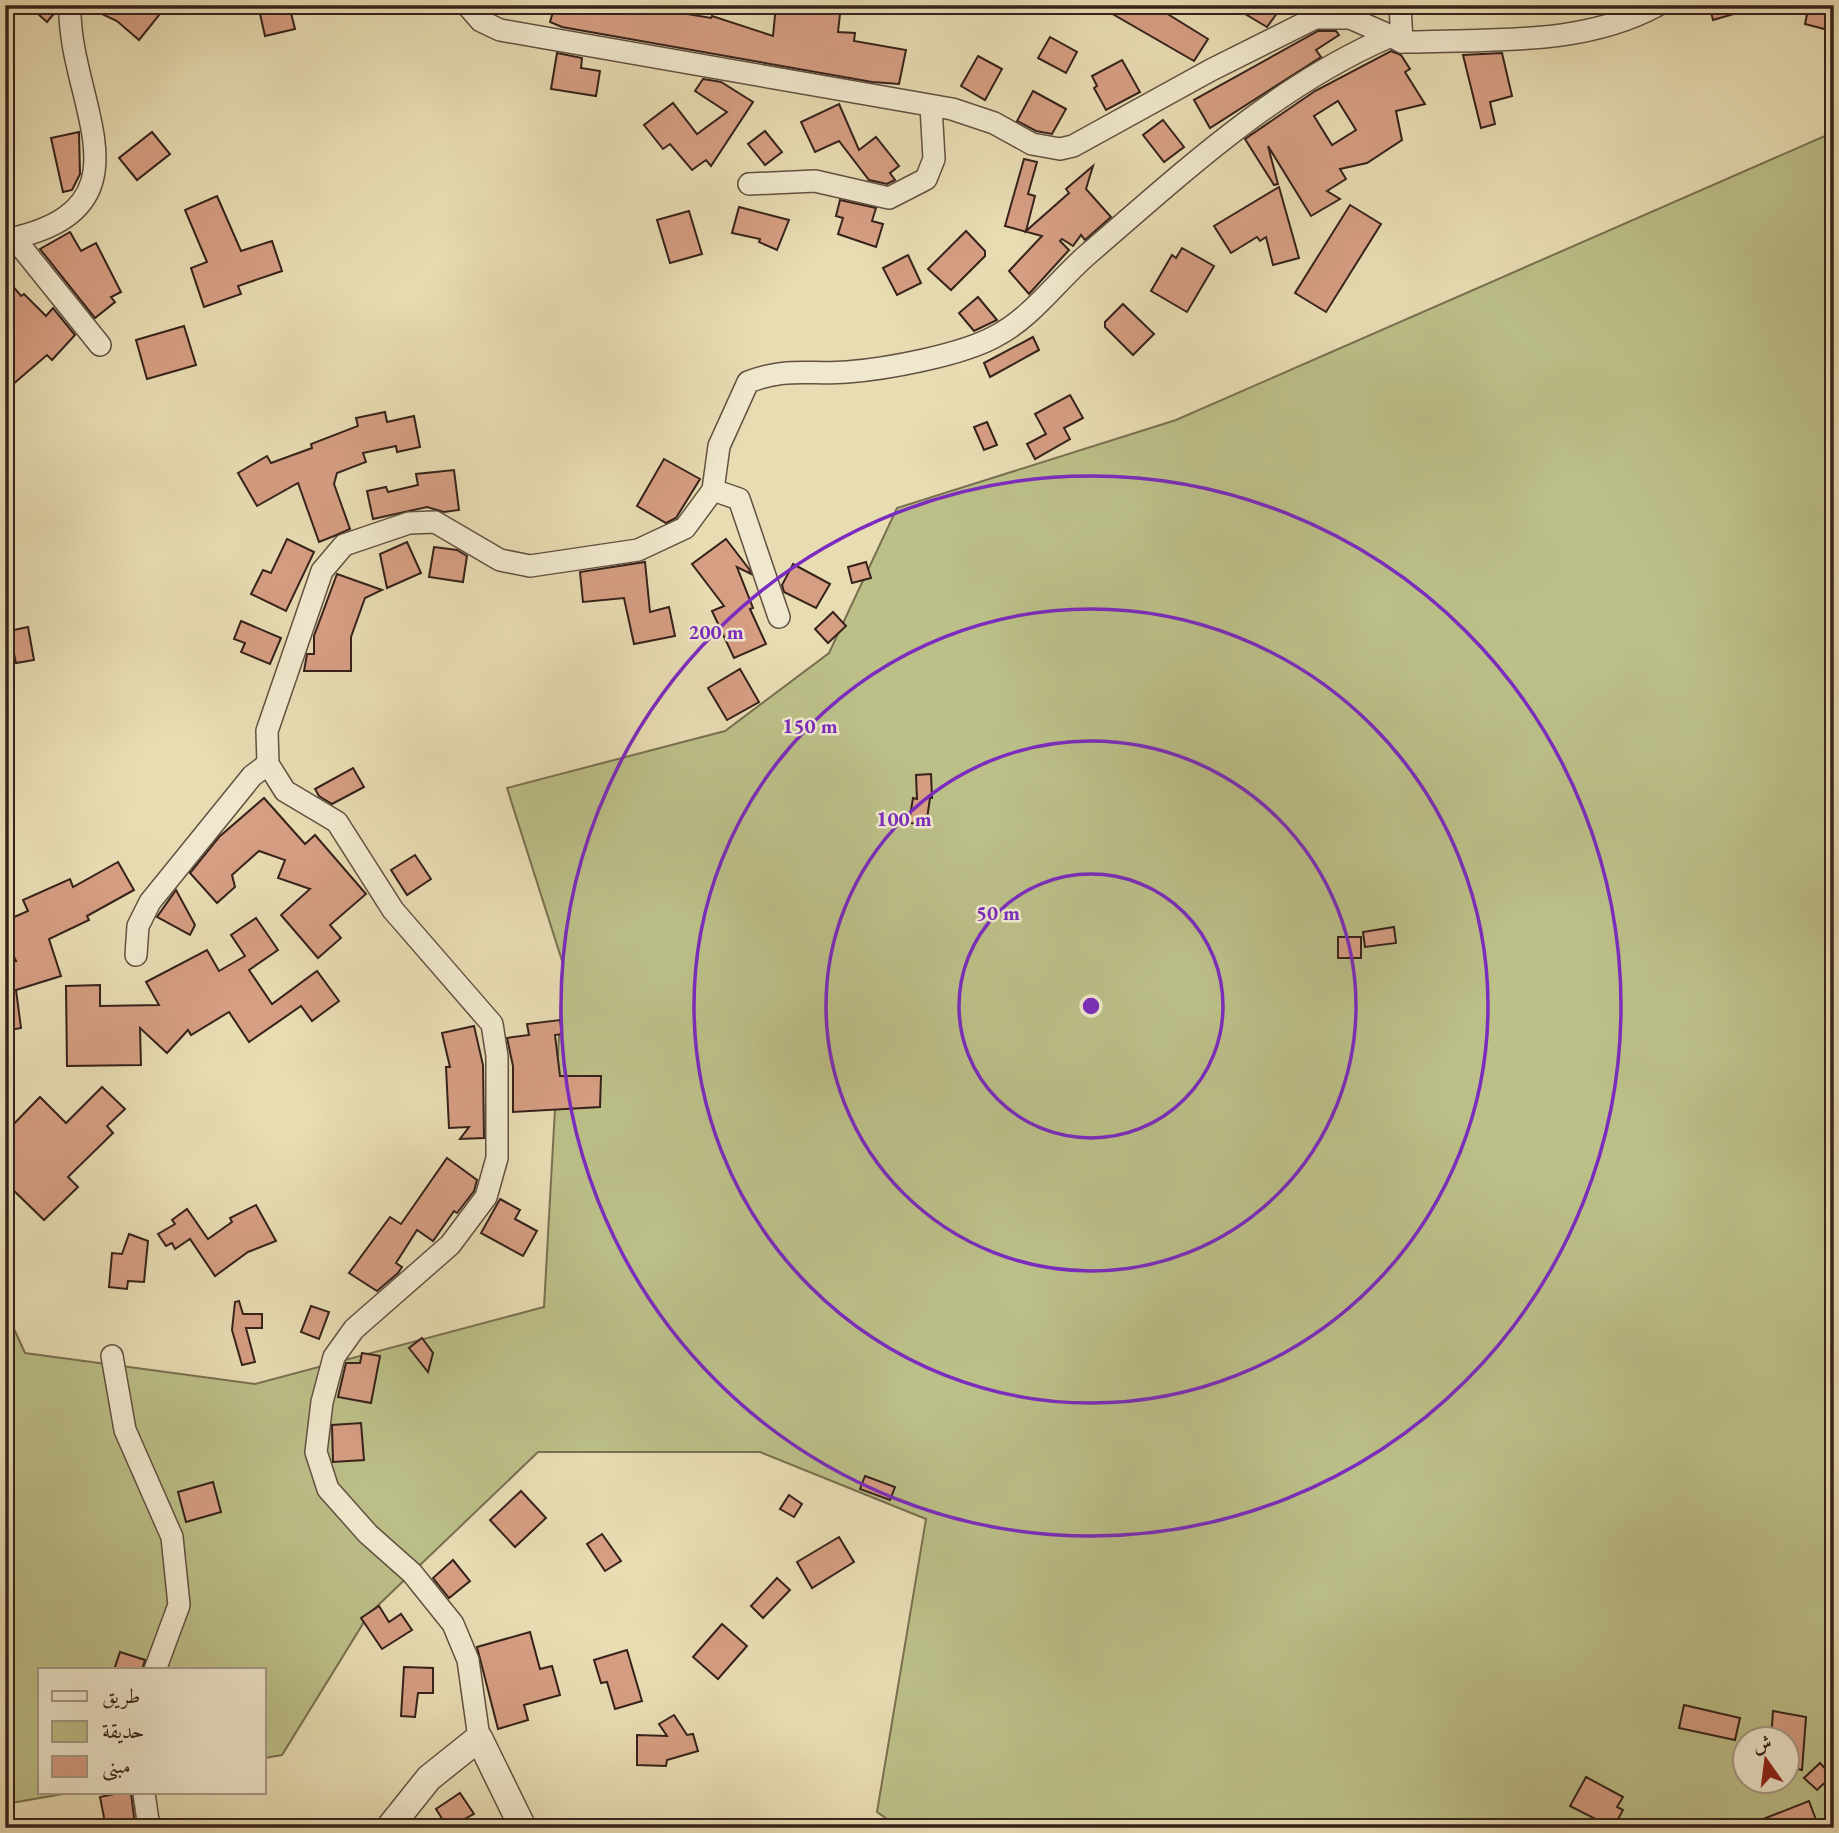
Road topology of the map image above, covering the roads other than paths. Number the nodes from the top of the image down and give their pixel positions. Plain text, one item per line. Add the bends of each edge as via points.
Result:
1 (69, 5) edge
2 (467, 5) edge
3 (1658, 5) edge
4 (1400, 6) edge
5 (1397, 39) junction
6 (931, 106) junction
7 (749, 184) dead end
8 (10, 239) edge
9 (100, 345) dead end
10 (713, 490) junction
11 (779, 617) dead end
12 (268, 764) junction
13 (136, 955) dead end
14 (112, 1356) dead end
15 (156, 1668) edge
16 (479, 1738) junction
17 (144, 1794) edge
18 (149, 1828) edge
19 (389, 1828) edge
20 (523, 1828) edge

1 - 8 street via 95,149 95,173 86,196 70,215
2 - 6 street via 481,21 500,30
3 - 5 street via 1621,23 1557,37
4 - 5 street
5 - 6 street via 1350,18 1315,18 1060,149 1032,144 974,115
5 - 10 street via 1345,58 1266,109 1185,171 1071,269 1021,321 994,338 886,368 845,373 775,372 748,382 719,446
6 - 7 street via 934,159 926,179 889,198 815,181
8 - 9 street
10 - 11 street via 739,499
10 - 12 street via 685,528 638,550 530,566 500,560 435,522 409,523 344,545 322,571 267,731
12 - 13 street via 253,776 150,902 138,926
12 - 16 street via 285,791 337,822 393,910 492,1024 498,1056 497,1157 486,1197 450,1245 354,1329 334,1357 322,1402 317,1452 328,1489 368,1534 412,1573 453,1624 468,1660
14 - 15 street via 125,1430 172,1537 179,1605
16 - 19 street via 429,1778
16 - 20 street
17 - 18 street

